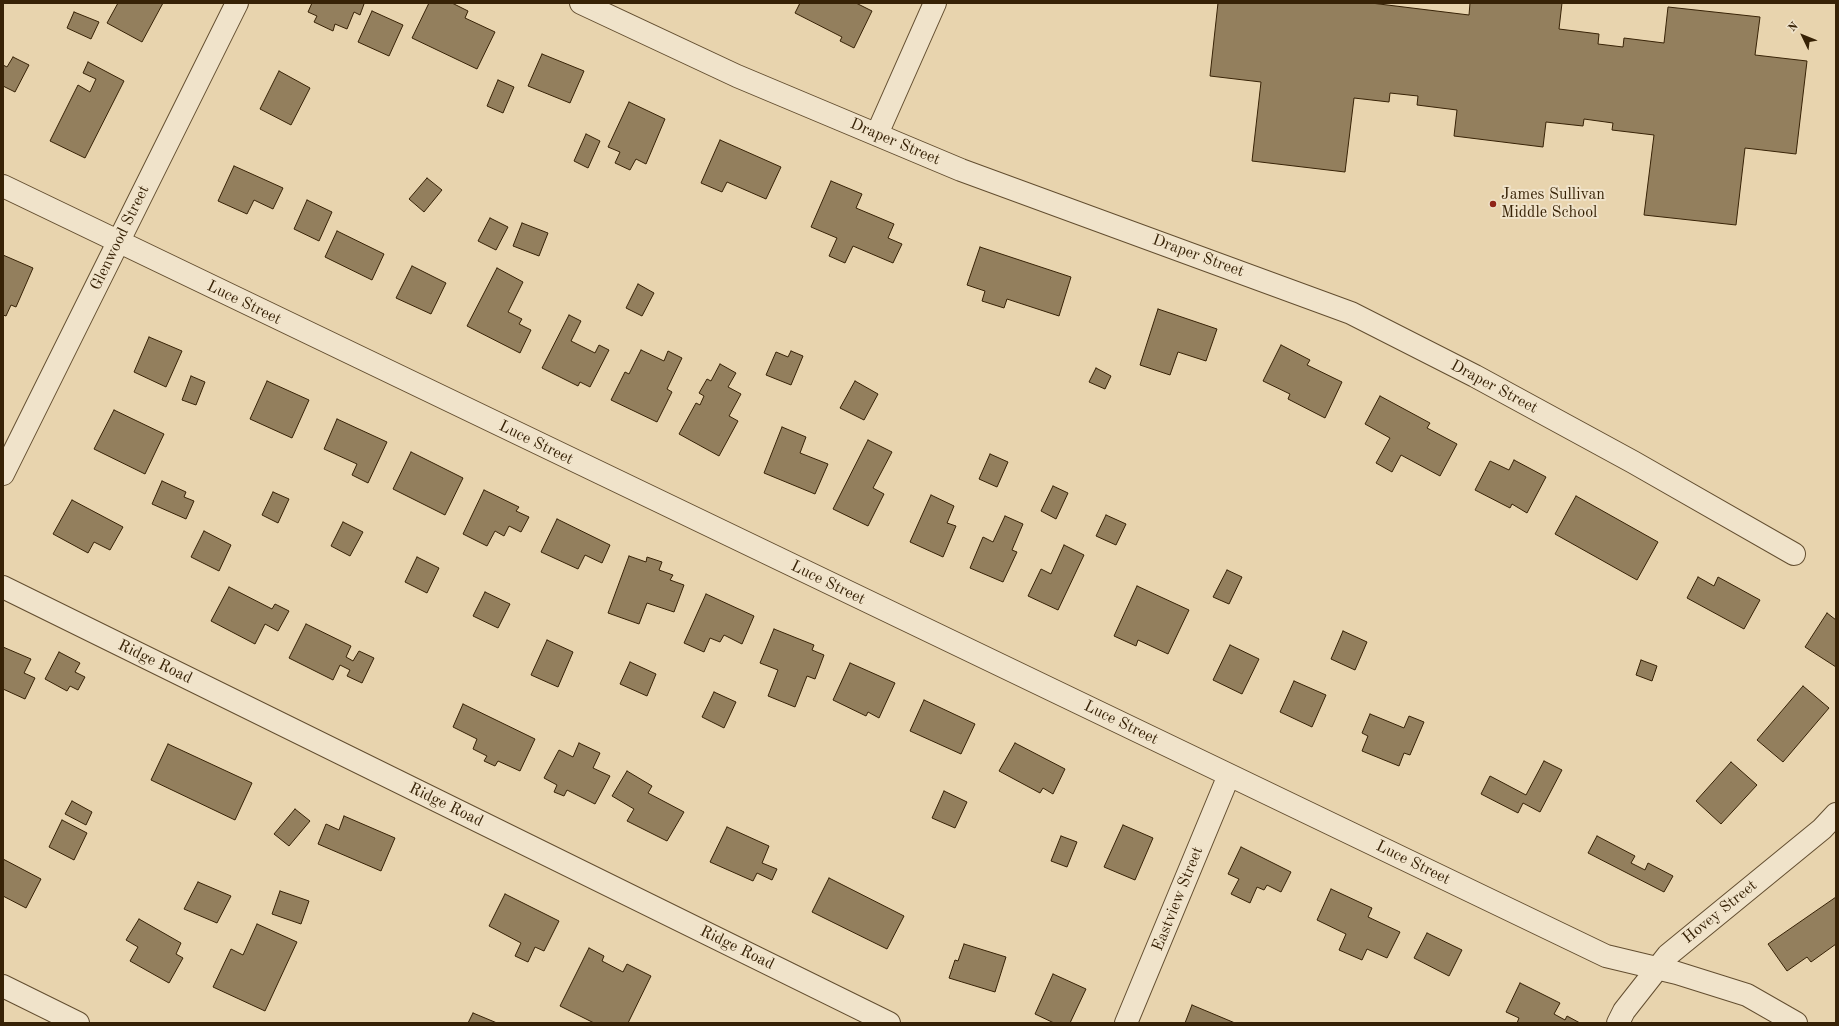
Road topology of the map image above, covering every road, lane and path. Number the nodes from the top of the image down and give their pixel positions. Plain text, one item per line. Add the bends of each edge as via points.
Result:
1 (237, 3) edge
2 (581, 3) edge
3 (935, 3) edge
4 (877, 134) junction
5 (3, 186) edge
6 (118, 242) junction
7 (3, 474) edge
8 (1794, 554) dead end
9 (3, 587) edge
10 (1229, 775) junction
11 (1836, 814) edge
12 (1658, 968) junction
13 (3, 986) edge
14 (78, 1023) edge
15 (889, 1023) edge
16 (1126, 1023) edge
17 (1618, 1023) edge
18 (1796, 1023) edge

1 - 6 street, Glenwood Street
2 - 4 street, Draper Street via 737,76
3 - 4 street
4 - 8 street, Draper Street via 961,170 1351,313 1633,462
5 - 6 street, Luce Street
6 - 7 street, Glenwood Street
6 - 10 street, Luce Street
9 - 15 street, Ridge Road
10 - 12 street, Luce Street via 1606,956
10 - 16 street, Eastview Street
11 - 12 street, Hovey Street via 1822,829 1668,955
12 - 17 street, Hovey Street via 1624,1011
12 - 18 street, Luce Street via 1747,995
13 - 14 street

